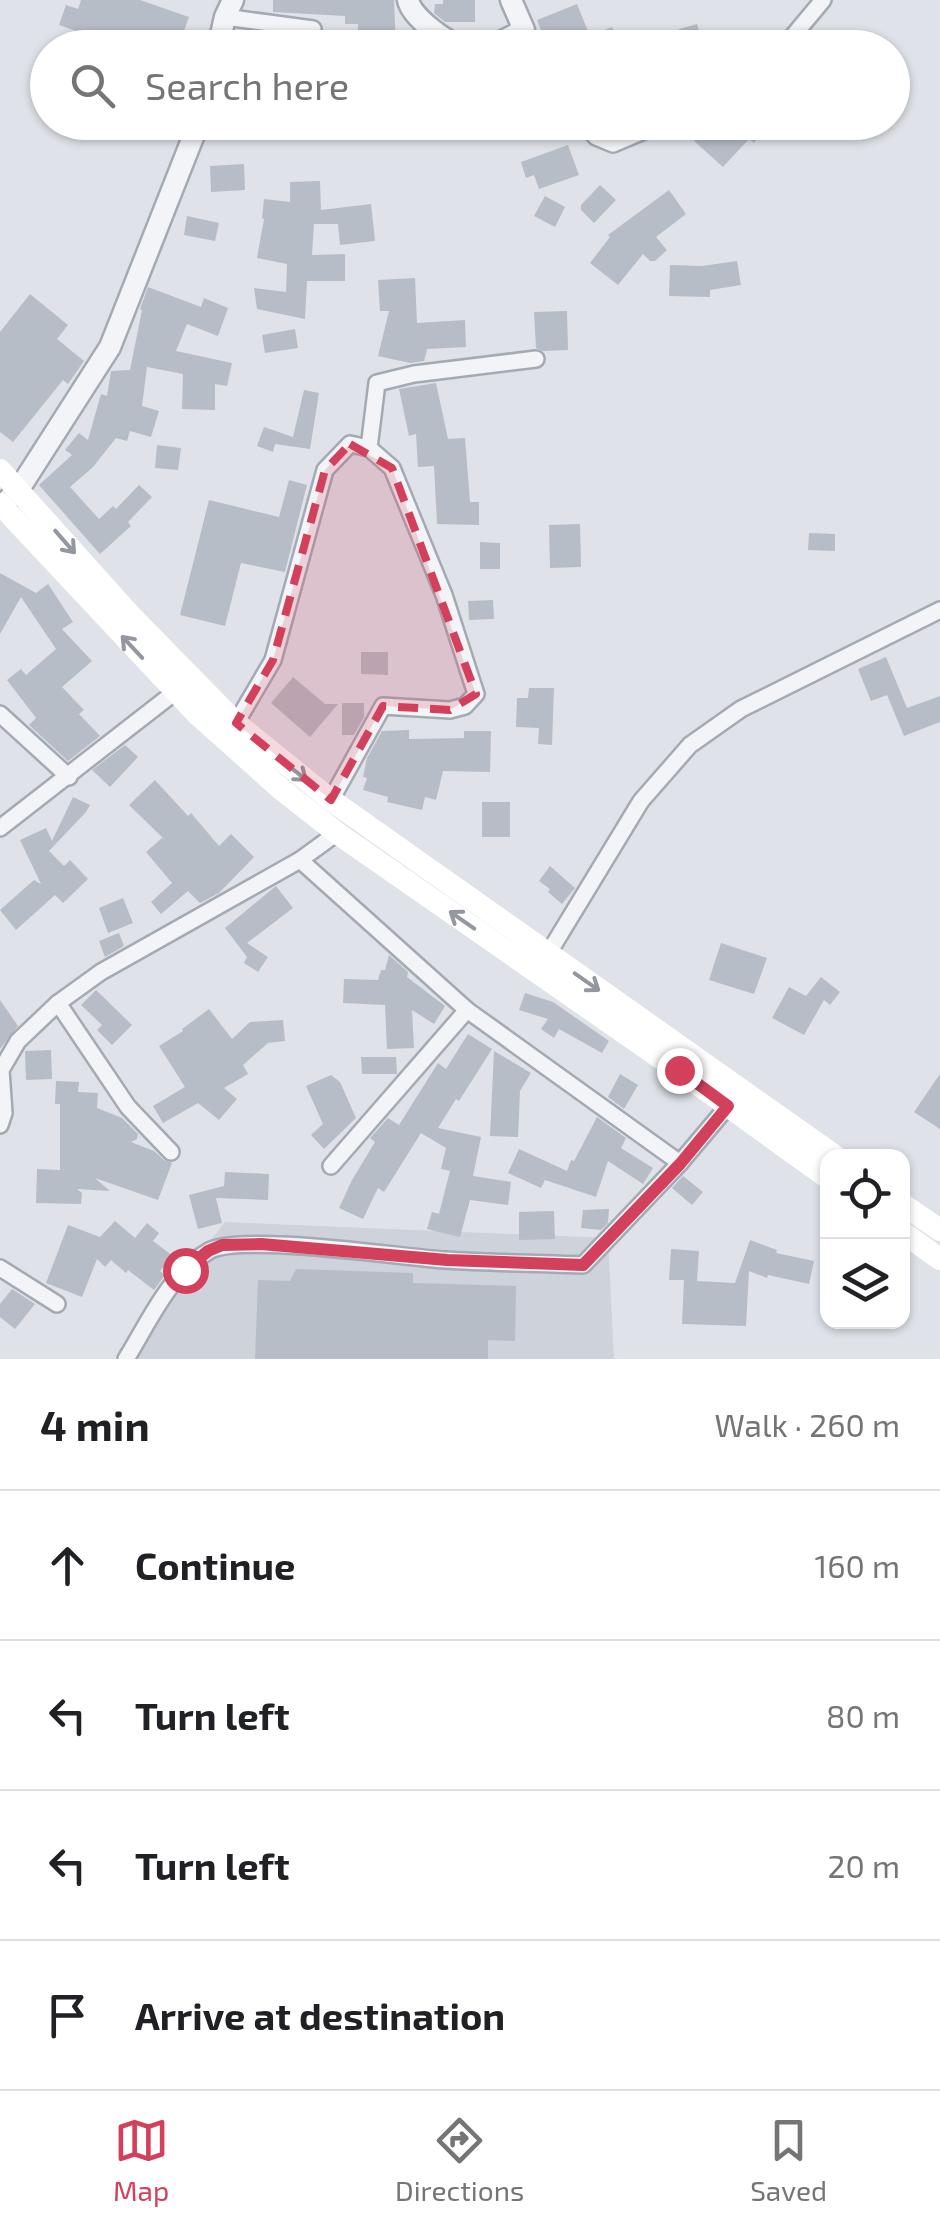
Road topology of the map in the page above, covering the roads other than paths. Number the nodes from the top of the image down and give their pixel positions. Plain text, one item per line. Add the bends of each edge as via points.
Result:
1 (408, 0) edge
2 (512, 0) edge
3 (823, 0) edge
4 (229, 9) edge
5 (313, 28) dead end
6 (435, 30) edge
7 (525, 30) edge
8 (798, 30) edge
9 (192, 140) edge
10 (536, 359) dead end
11 (370, 448) junction
12 (0, 470) edge
13 (19, 489) junction
14 (1, 505) edge
15 (940, 610) edge
16 (174, 692) junction
17 (0, 714) edge
18 (236, 724) junction
19 (69, 777) junction
20 (331, 800) junction
21 (0, 828) edge
22 (337, 833) junction
23 (300, 860) junction
24 (395, 860) junction
25 (548, 954) junction
26 (58, 1004) junction
27 (467, 1010) junction
28 (686, 1063) junction
29 (728, 1106) junction
30 (0, 1125) edge
31 (823, 1149) edge
32 (172, 1152) dead end
33 (680, 1164) junction
34 (331, 1166) dead end
35 (820, 1172) edge
36 (921, 1231) edge
37 (940, 1259) edge
38 (0, 1268) edge
39 (57, 1304) dead end
40 (126, 1359) edge

1 - 6 street via 410,11
2 - 7 street
3 - 8 street
4 - 5 street
9 - 13 street via 110,347
10 - 11 street via 377,383
11 - 18 street via 350,444 325,470 274,660
11 - 20 street via 392,468 476,694 450,710 383,706
12 - 13 main road
13 - 14 street
13 -> 18 main road
16 -> 14 main road
15 - 25 street via 741,709 690,745 641,801
16 - 19 street
16 - 22 main road
17 - 19 street
18 -> 20 main road
19 - 21 street
20 - 24 main road
22 - 23 street
22 - 24 main road
23 - 26 street via 101,972
23 - 27 street
24 - 25 main road
28 -> 24 main road
25 -> 28 main road
26 - 30 street via 18,1041 1,1070
26 - 32 street via 128,1107
27 - 33 street
27 - 34 street
28 - 29 main road
28 - 31 main road
29 - 33 street
29 - 35 main road
33 - 40 street via 583,1265 222,1245 168,1290
36 - 37 main road
38 - 39 street

